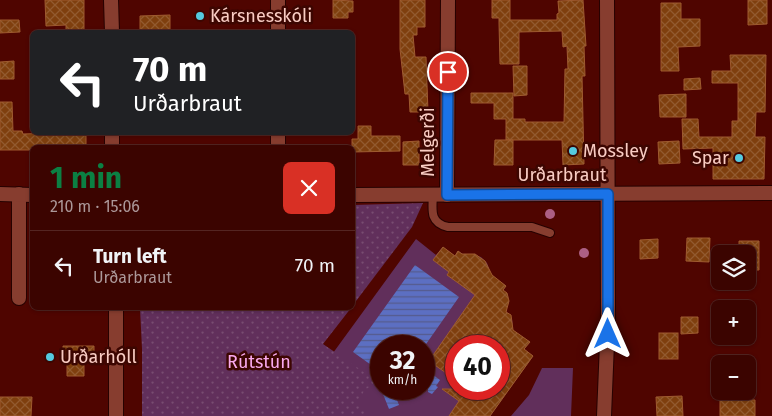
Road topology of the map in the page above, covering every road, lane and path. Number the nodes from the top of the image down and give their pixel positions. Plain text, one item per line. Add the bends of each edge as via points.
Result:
1 (111, 0) edge
2 (278, 0) edge
3 (448, 0) edge
4 (607, 0) edge
5 (112, 30) edge
6 (278, 30) edge
7 (772, 193) edge
8 (0, 194) edge
9 (608, 194) junction
10 (26, 195) edge
11 (355, 195) edge
12 (433, 195) junction
13 (447, 195) junction
14 (550, 233) dead end
15 (19, 298) dead end
16 (116, 310) edge
17 (116, 416) edge
18 (604, 416) edge

1 - 5 street
2 - 6 street
3 - 13 street, Melgerði
4 - 9 street
7 - 9 street, Urðarbraut
8 - 10 street
9 - 13 street, Urðarbraut
9 - 18 street via 608,350
10 - 15 street
11 - 12 street, Urðarbraut
12 - 13 street, Urðarbraut
12 - 14 lane via 433,213 440,225 532,227
16 - 17 street

